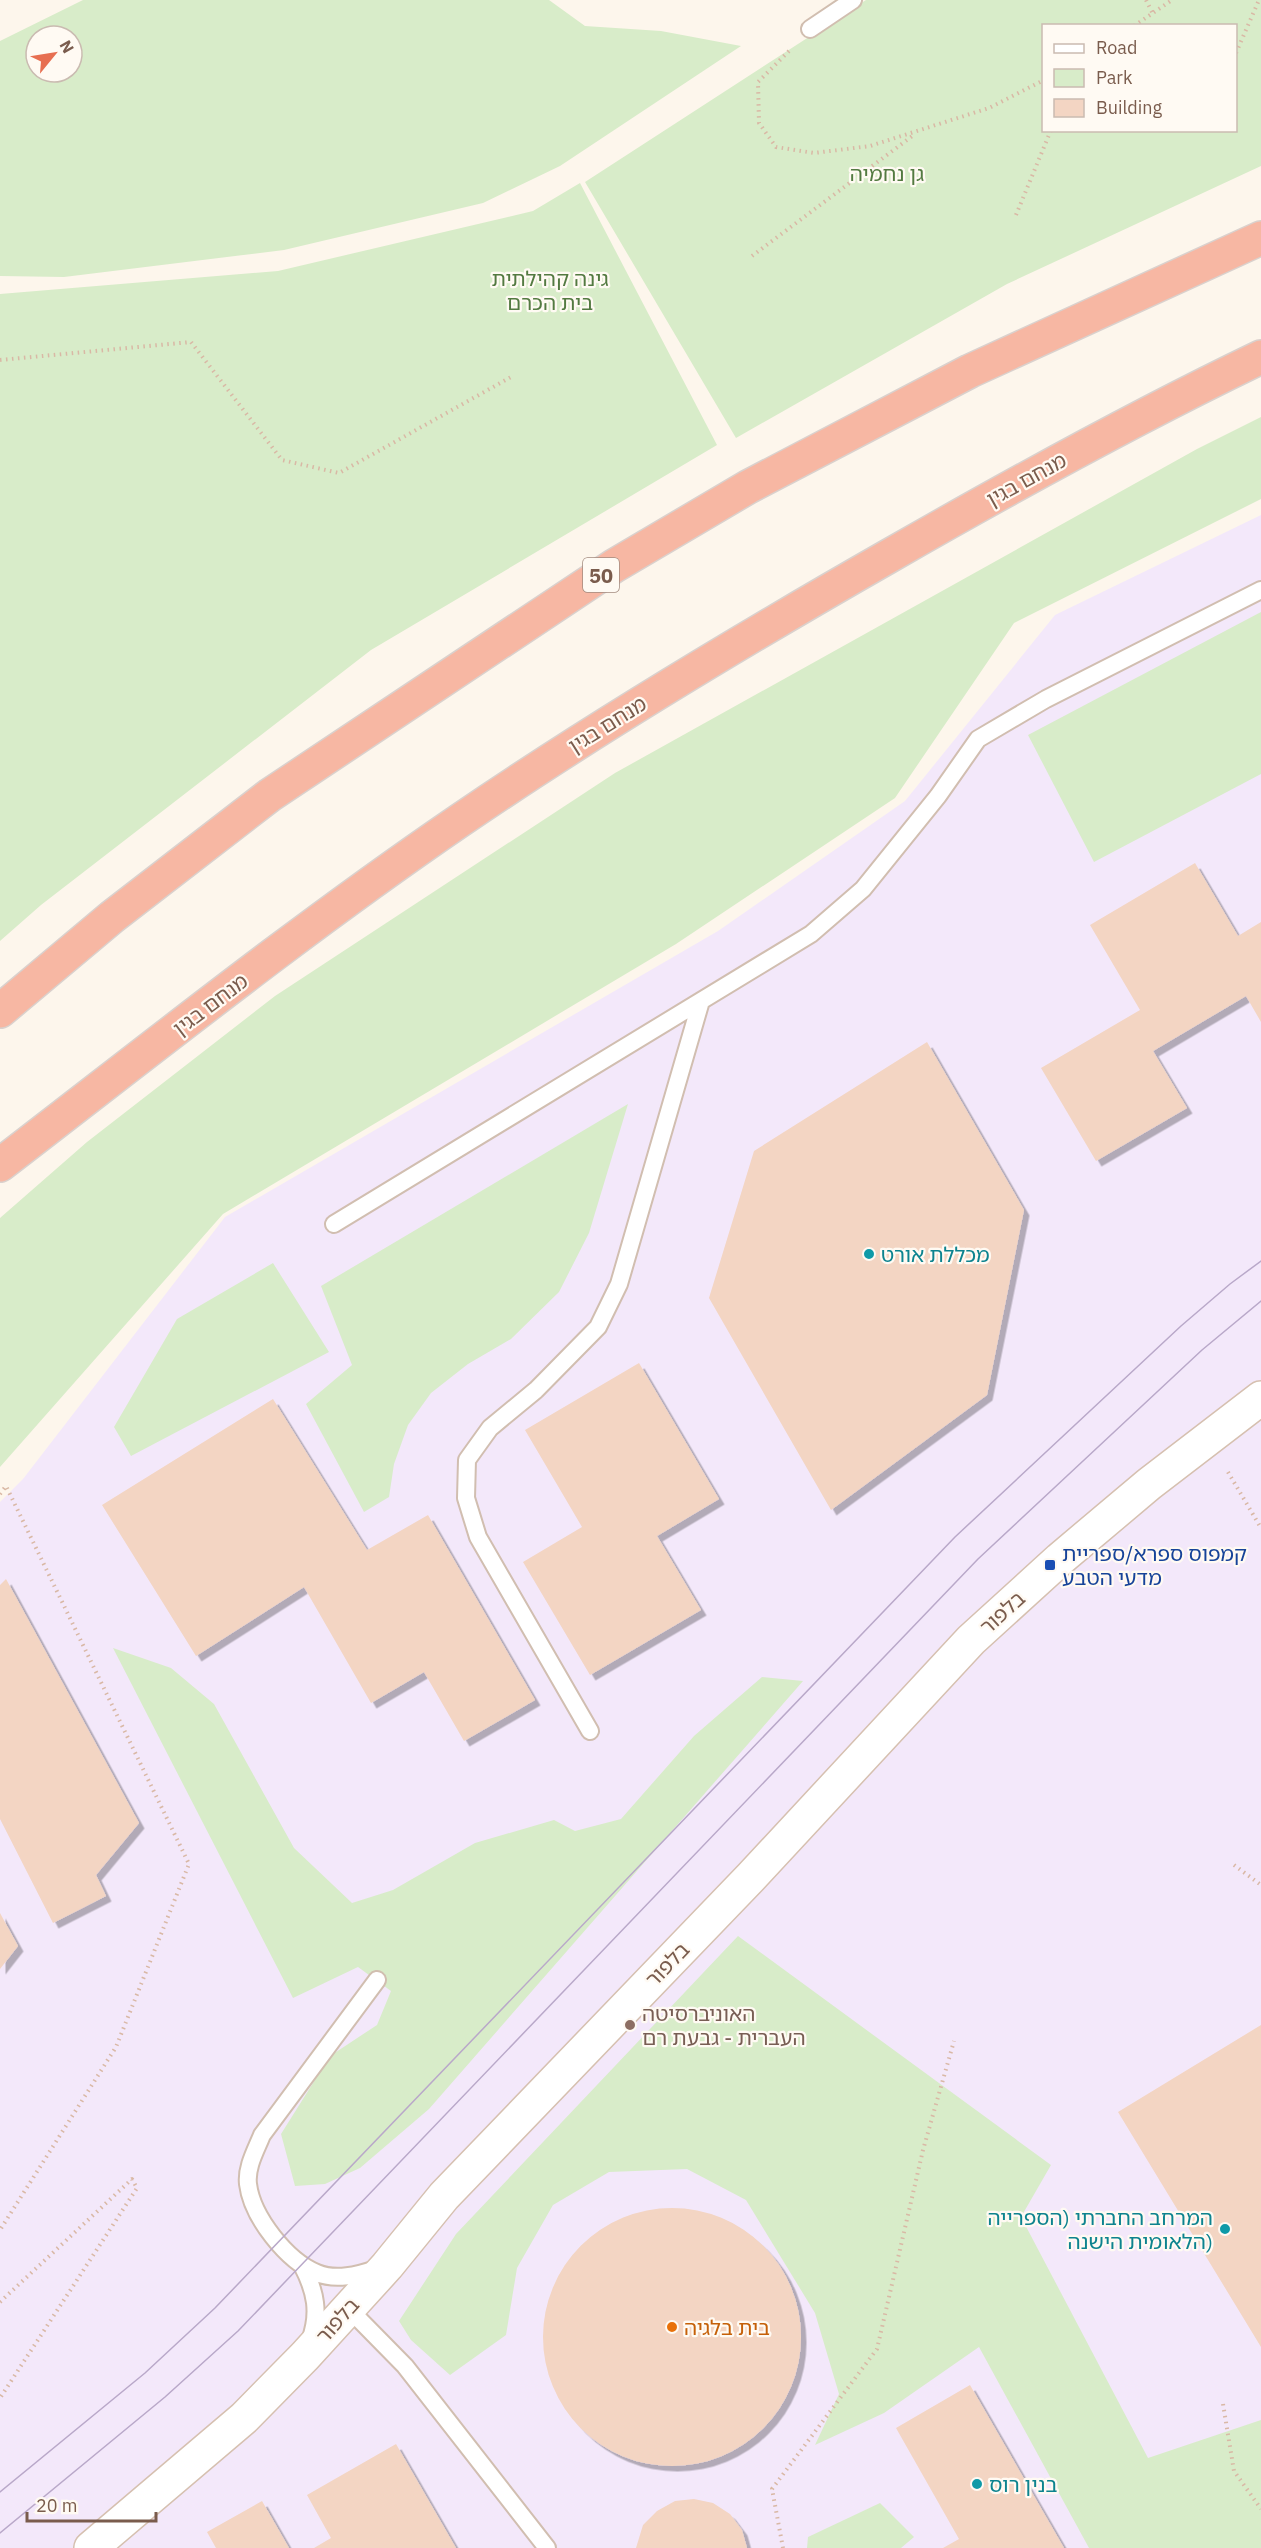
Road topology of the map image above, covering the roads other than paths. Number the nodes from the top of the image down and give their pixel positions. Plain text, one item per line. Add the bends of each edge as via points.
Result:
1 (853, 0) edge
2 (810, 29) road end
3 (1261, 238) edge
4 (1261, 357) edge
5 (1261, 590) edge
6 (701, 1001) junction
7 (0, 1011) edge
8 (0, 1165) edge
9 (334, 1224) dead end
10 (1261, 1398) edge
11 (590, 1731) dead end
12 (377, 1980) dead end
13 (302, 2265) junction
14 (387, 2265) junction
15 (349, 2309) junction
16 (304, 2356) junction
17 (101, 2545) edge
18 (547, 2548) edge

1 - 2 lane
3 - 7 highway, 50 via 970,371 748,487 614,567 270,795 112,917
4 - 8 highway, מנחם בגין via 1018,482 600,727 339,906
5 - 6 lane via 1046,699 978,739 863,889 811,934
6 - 9 lane
6 - 11 lane via 619,1284 598,1327 536,1390 490,1428 467,1460 466,1498 477,1537
10 - 14 street, בלפור via 1207,1437 1060,1559 971,1640 751,1877 444,2196
12 - 13 lane via 262,2135 251,2161 248,2183 264,2225
13 - 14 lane via 319,2274 338,2277 359,2275
13 - 16 lane via 317,2305 315,2327
14 - 15 street, בלפור
15 - 16 street, בלפור
15 - 18 lane via 405,2366
16 - 17 street, בלפור via 244,2418

